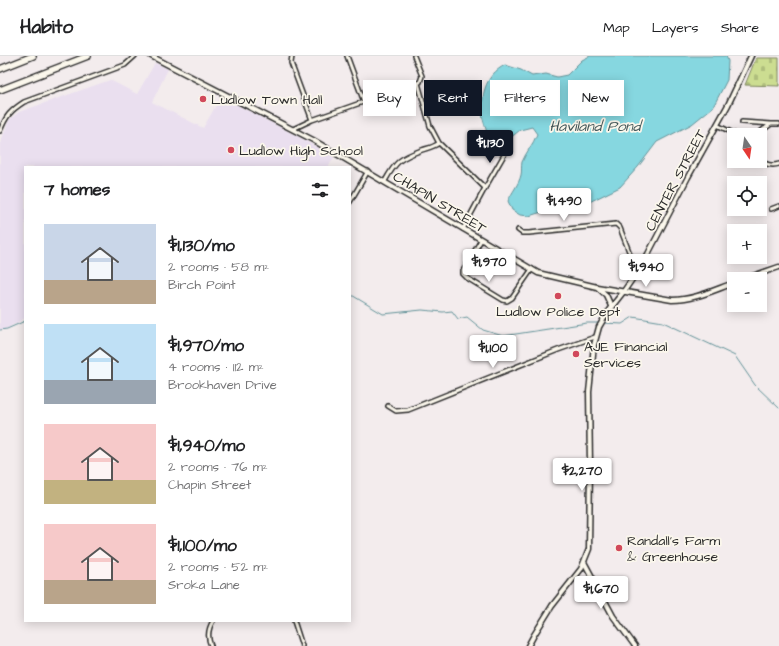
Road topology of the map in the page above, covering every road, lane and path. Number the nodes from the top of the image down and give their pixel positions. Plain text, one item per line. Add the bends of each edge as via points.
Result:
1 (33, 56) edge
2 (88, 56) edge
3 (135, 56) edge
4 (152, 56) edge
5 (347, 56) edge
6 (414, 56) edge
7 (751, 56) edge
8 (292, 57) edge
9 (0, 68) edge
10 (418, 83) joint
11 (0, 90) edge
12 (363, 99) edge
13 (363, 102) edge
14 (312, 120) junction
15 (742, 122) dead end
16 (772, 124) junction
17 (779, 124) edge
18 (717, 125) junction
19 (766, 128) edge
20 (293, 129) junction
21 (727, 130) edge
22 (0, 131) edge
23 (439, 143) junction
24 (508, 148) dead end
25 (767, 164) edge
26 (779, 164) edge
27 (368, 171) junction
28 (385, 181) junction
29 (485, 188) junction
30 (351, 200) edge
31 (779, 206) edge
32 (771, 209) dead end
33 (463, 229) junction
34 (518, 230) dead end
35 (481, 240) junction
36 (779, 267) edge
37 (532, 269) junction
38 (637, 272) junction
39 (764, 272) edge
40 (727, 285) edge
41 (597, 287) junction
42 (624, 291) junction
43 (611, 306) junction
44 (595, 337) junction
45 (388, 406) dead end
46 (584, 562) junction
47 (212, 622) edge
48 (294, 622) edge
49 (211, 646) edge
50 (302, 646) edge
51 (528, 646) edge
52 (635, 646) edge

1 - 9 highway
2 - 11 highway
3 - 22 street via 125,65 24,102 6,118
4 - 20 main road, CHAPIN STREET
5 - 12 street
6 - 10 street via 422,76
7 - 18 main road, CENTER STREET
8 - 14 street
10 - 23 street via 430,126
13 - 14 street
14 - 20 street
15 - 16 street
16 - 17 street
16 - 19 street
18 - 21 street
18 - 38 main road, CENTER STREET
20 - 27 main road, CHAPIN STREET
23 - 28 street via 404,157
23 - 29 street
24 - 29 street
25 - 26 street
27 - 28 main road, CHAPIN STREET
27 - 30 street
28 - 33 main road, CHAPIN STREET
29 - 33 street
31 - 32 street
33 - 35 main road, CHAPIN STREET
34 - 38 street via 529,233 616,224 620,228
35 - 37 main road, CHAPIN STREET
35 - 37 street via 463,274 503,300 512,298
36 - 39 main road
37 - 41 main road, CHAPIN STREET via 544,275
38 - 42 main road, CENTER STREET
40 - 42 main road, CHAPIN STREET via 683,300
41 - 42 main road, CHAPIN STREET
41 - 43 main road via 606,295
42 - 43 main road, CENTER STREET
43 - 44 main road, CENTER STREET via 601,321
44 - 45 street via 408,410 396,411
44 - 46 main road, CENTER STREET via 589,392 590,540
46 - 51 main road, CENTER STREET via 574,580 543,618
46 - 52 main road via 613,616
47 - 49 street via 208,635
48 - 50 street

